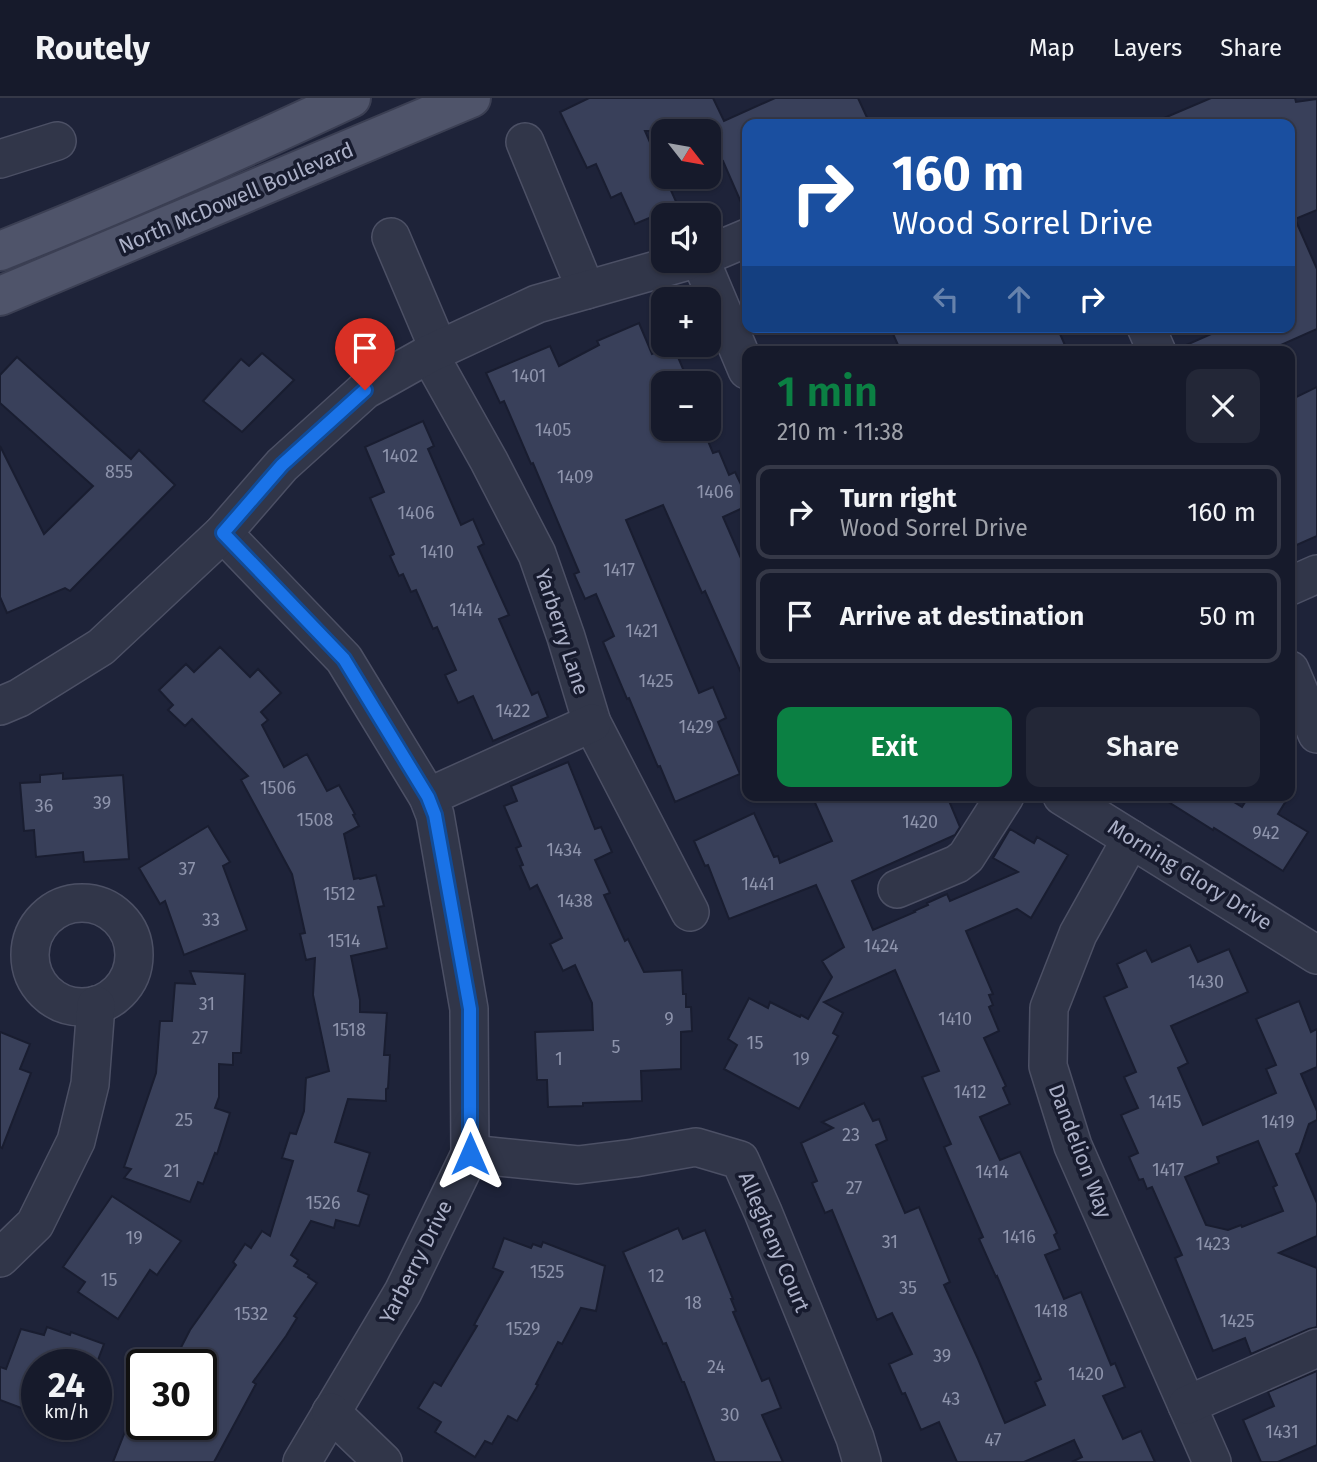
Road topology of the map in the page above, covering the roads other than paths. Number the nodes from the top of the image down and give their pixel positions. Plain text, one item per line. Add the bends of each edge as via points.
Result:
1 (351, 98) edge
2 (471, 98) edge
3 (57, 141) dead end
4 (525, 142) dead end
5 (0, 159) edge
6 (391, 237) dead end
7 (742, 240) edge
8 (721, 249) edge
9 (0, 251) edge
10 (651, 272) edge
11 (706, 273) edge
12 (586, 290) junction
13 (0, 296) edge
14 (434, 352) junction
15 (742, 358) edge
16 (223, 533) junction
17 (1317, 574) edge
18 (1295, 584) edge
19 (1295, 682) edge
20 (0, 706) edge
21 (592, 723) junction
22 (1317, 734) edge
23 (428, 797) junction
24 (1002, 801) edge
25 (1070, 801) edge
26 (1131, 839) junction
27 (897, 888) dead end
28 (690, 912) dead end
29 (1312, 940) edge
30 (96, 1005) dead end
31 (470, 1154) junction
32 (0, 1258) edge
33 (1317, 1348) edge
34 (1187, 1405) junction
35 (331, 1412) junction
36 (302, 1462) edge
37 (383, 1462) edge
38 (862, 1462) edge
39 (1212, 1462) edge

1 - 9 main road, North McDowell Boulevard
2 - 13 main road, North McDowell Boulevard
3 - 5 street
4 - 12 street
6 - 14 street, Yarberry Lane
7 - 8 street
10 - 12 street
11 - 15 street
12 - 14 street via 537,304
14 - 16 street via 365,390 282,465
14 - 21 street, Yarberry Lane via 537,554
16 - 20 street via 101,647
16 - 23 street, Yarberry Drive via 344,659
17 - 18 street
19 - 22 street
21 - 23 street
21 - 28 street, Yarberry Lane
23 - 31 street, Yarberry Drive via 470,1009
24 - 27 street via 966,857
25 - 26 street, Morning Glory Drive
26 - 29 street, Morning Glory Drive
26 - 34 street, Dandelion Way via 1078,934 1049,1009 1048,1066 1073,1146
30 - 32 street via 90,1084 76,1141 35,1224
31 - 35 street, Yarberry Drive via 404,1292
31 - 38 street, Allegheny Court via 578,1165 696,1147 740,1160
33 - 34 street
34 - 39 street, Dandelion Way
35 - 36 street, Yarberry Drive
35 - 37 street

